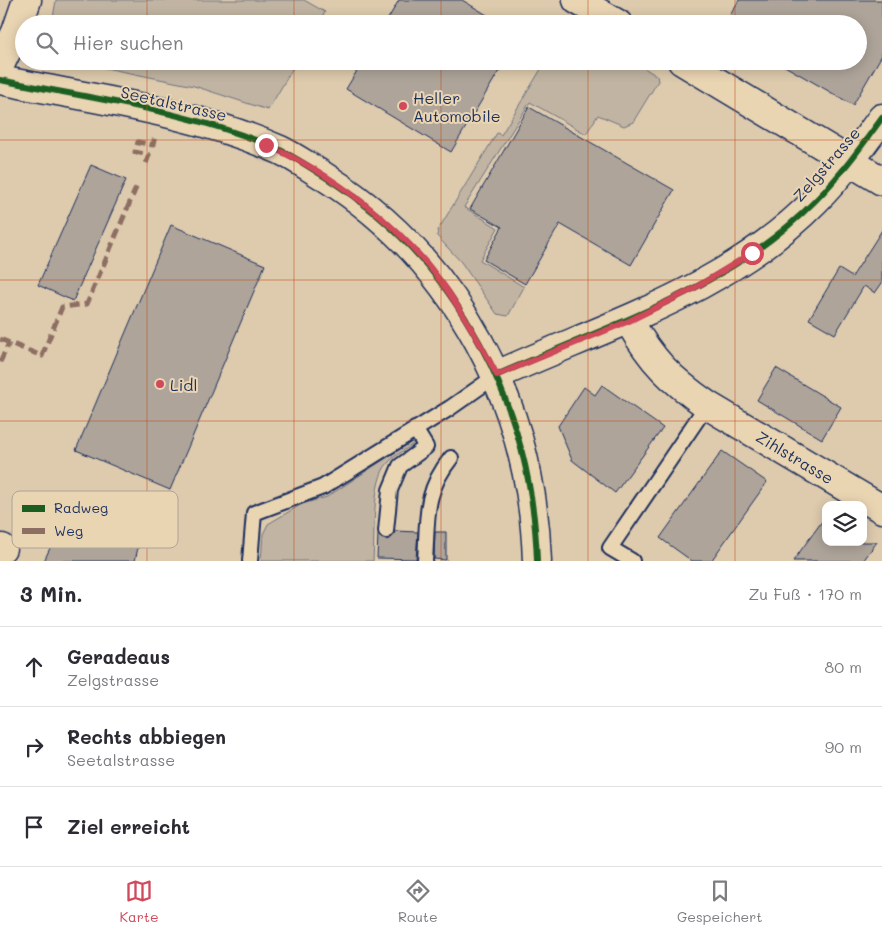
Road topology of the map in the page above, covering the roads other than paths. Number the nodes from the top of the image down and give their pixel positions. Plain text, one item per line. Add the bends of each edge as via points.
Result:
1 (27, 0) edge
2 (577, 0) edge
3 (22, 15) edge
4 (603, 15) edge
5 (15, 34) edge
6 (0, 65) edge
7 (697, 70) edge
8 (0, 80) edge
9 (882, 118) edge
10 (850, 161) junction
11 (882, 181) edge
12 (629, 321) junction
13 (497, 375) junction
14 (708, 406) junction
15 (415, 429) junction
16 (450, 458) dead end
17 (882, 509) edge
18 (386, 531) dead end
19 (250, 561) edge
20 (425, 561) edge
21 (537, 561) edge
22 (632, 561) edge

1 - 3 street
2 - 4 street
5 - 6 street
7 - 10 street
8 - 13 street, Seetalstrasse via 178,116 226,129 283,152 348,192 407,243 441,281 466,318
9 - 10 street, Zelgstrasse
10 - 11 street
10 - 12 street, Zelgstrasse via 815,202 752,253 693,289
12 - 13 street, Zelgstrasse
12 - 14 street, Zihlstrasse via 660,368
13 - 15 lane
13 - 21 street, Seetalstrasse via 527,469
14 - 17 street, Zihlstrasse
14 - 22 lane via 610,548
15 - 18 lane via 426,448 400,466 390,490
15 - 19 lane via 323,487 254,513
16 - 20 lane via 437,475 429,497

